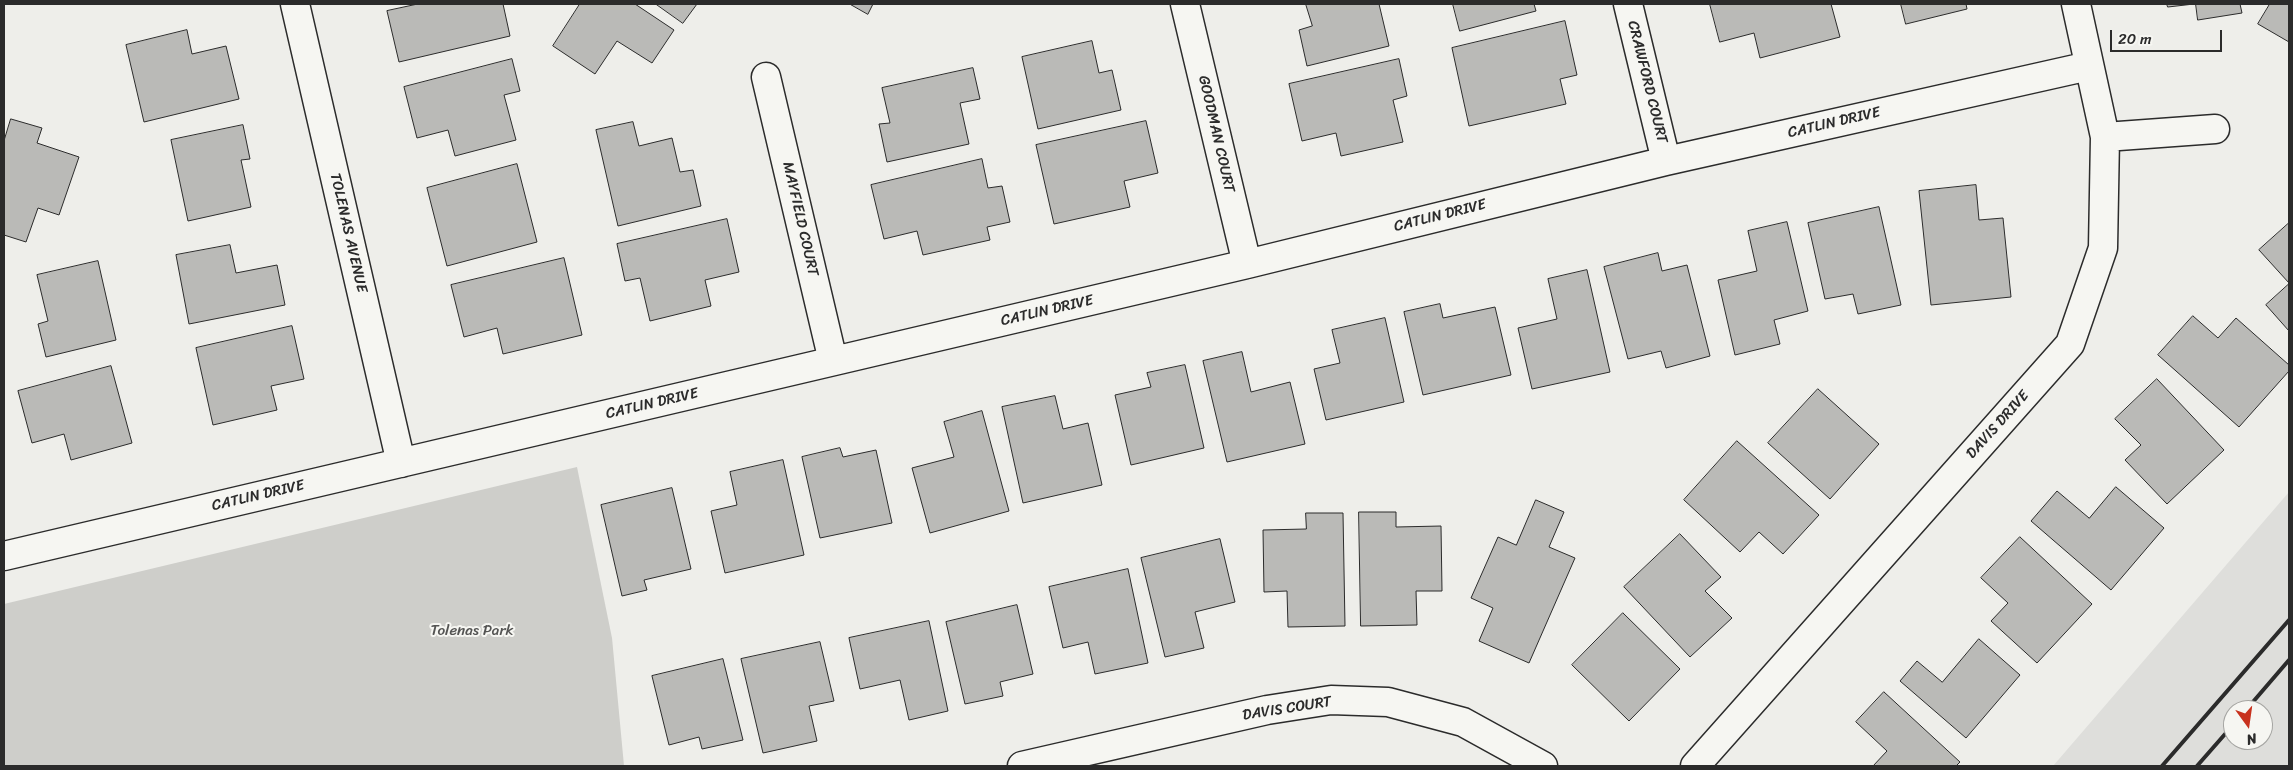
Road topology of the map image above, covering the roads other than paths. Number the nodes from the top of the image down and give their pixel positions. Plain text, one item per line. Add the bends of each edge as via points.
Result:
1 (296, 4) edge
2 (1185, 4) edge
3 (1628, 4) edge
4 (2076, 4) edge
5 (2089, 66) junction
6 (766, 77) dead end
7 (2215, 129) dead end
8 (2105, 136) junction
9 (1666, 161) junction
10 (1247, 264) junction
11 (833, 361) junction
12 (401, 463) junction
13 (4, 556) edge
14 (1022, 766) edge
15 (1543, 766) edge
16 (1695, 766) edge

1 - 12 street, TOLENAS AVENUE
2 - 10 street, GOODMAN COURT
3 - 9 street, CRAWFORD COURT
4 - 5 street, DAVIS DRIVE
5 - 8 street, DAVIS DRIVE
5 - 9 street, CATLIN DRIVE
6 - 11 street, MAYFIELD COURT
7 - 8 street
8 - 16 street, DAVIS DRIVE via 2103,248 2070,344
9 - 10 street, CATLIN DRIVE
10 - 11 street, CATLIN DRIVE
11 - 12 street, CATLIN DRIVE
12 - 13 street, CATLIN DRIVE
14 - 15 street, DAVIS COURT via 1267,710 1331,700 1388,702 1463,722

